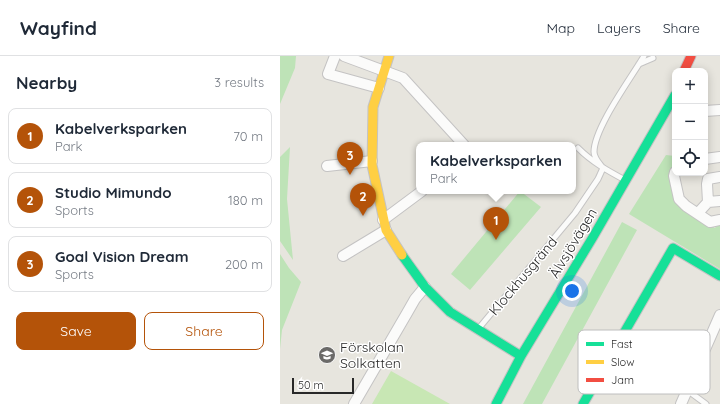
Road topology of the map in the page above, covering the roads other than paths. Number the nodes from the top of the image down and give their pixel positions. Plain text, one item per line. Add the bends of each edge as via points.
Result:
1 (335, 56) edge
2 (344, 56) edge
3 (389, 56) edge
4 (644, 56) edge
5 (691, 56) edge
6 (697, 56) edge
7 (653, 58) dead end
8 (639, 64) junction
9 (685, 68) edge
10 (691, 68) edge
11 (384, 70) junction
12 (379, 88) junction
13 (672, 100) edge
14 (720, 110) edge
15 (708, 111) edge
16 (461, 142) edge
17 (578, 148) dead end
18 (720, 157) edge
19 (708, 159) edge
20 (372, 160) junction
21 (327, 166) dead end
22 (603, 168) junction
23 (674, 176) edge
24 (720, 177) edge
25 (626, 180) junction
26 (419, 194) edge
27 (720, 201) edge
28 (708, 202) junction
29 (698, 213) junction
30 (720, 220) edge
31 (384, 225) junction
32 (343, 256) dead end
33 (720, 276) edge
34 (425, 287) junction
35 (720, 315) edge
36 (478, 330) junction
37 (626, 330) edge
38 (710, 338) edge
39 (521, 356) junction
40 (589, 394) edge
41 (685, 394) edge
42 (692, 394) edge
43 (354, 404) edge
44 (496, 404) edge
45 (583, 404) edge
46 (681, 404) edge
47 (706, 404) edge

1 - 12 street via 328,74
2 - 11 street
3 - 11 street
4 - 8 lane
5 - 9 street
6 - 10 street
7 - 8 lane
8 - 22 lane via 606,117 597,137 595,157
11 - 12 street
11 - 16 street via 403,78
12 - 20 street via 373,107
13 - 25 street, Älvsjövägen
14 - 15 street
17 - 22 lane
18 - 19 street
20 - 21 street
20 - 31 street
22 - 25 lane
22 - 36 lane, Klockhusgränd via 575,213
23 - 29 street via 679,199
24 - 28 street via 708,179
25 - 39 street, Älvsjövägen
26 - 31 street
27 - 28 street
28 - 29 street
29 - 30 street via 710,222
31 - 32 street
31 - 34 street via 400,254
33 - 37 street via 673,248
34 - 36 street via 450,312
34 - 43 street via 415,299
35 - 38 street
36 - 39 street
39 - 44 street, Älvsjövägen
40 - 45 street
41 - 46 street
42 - 47 lane

